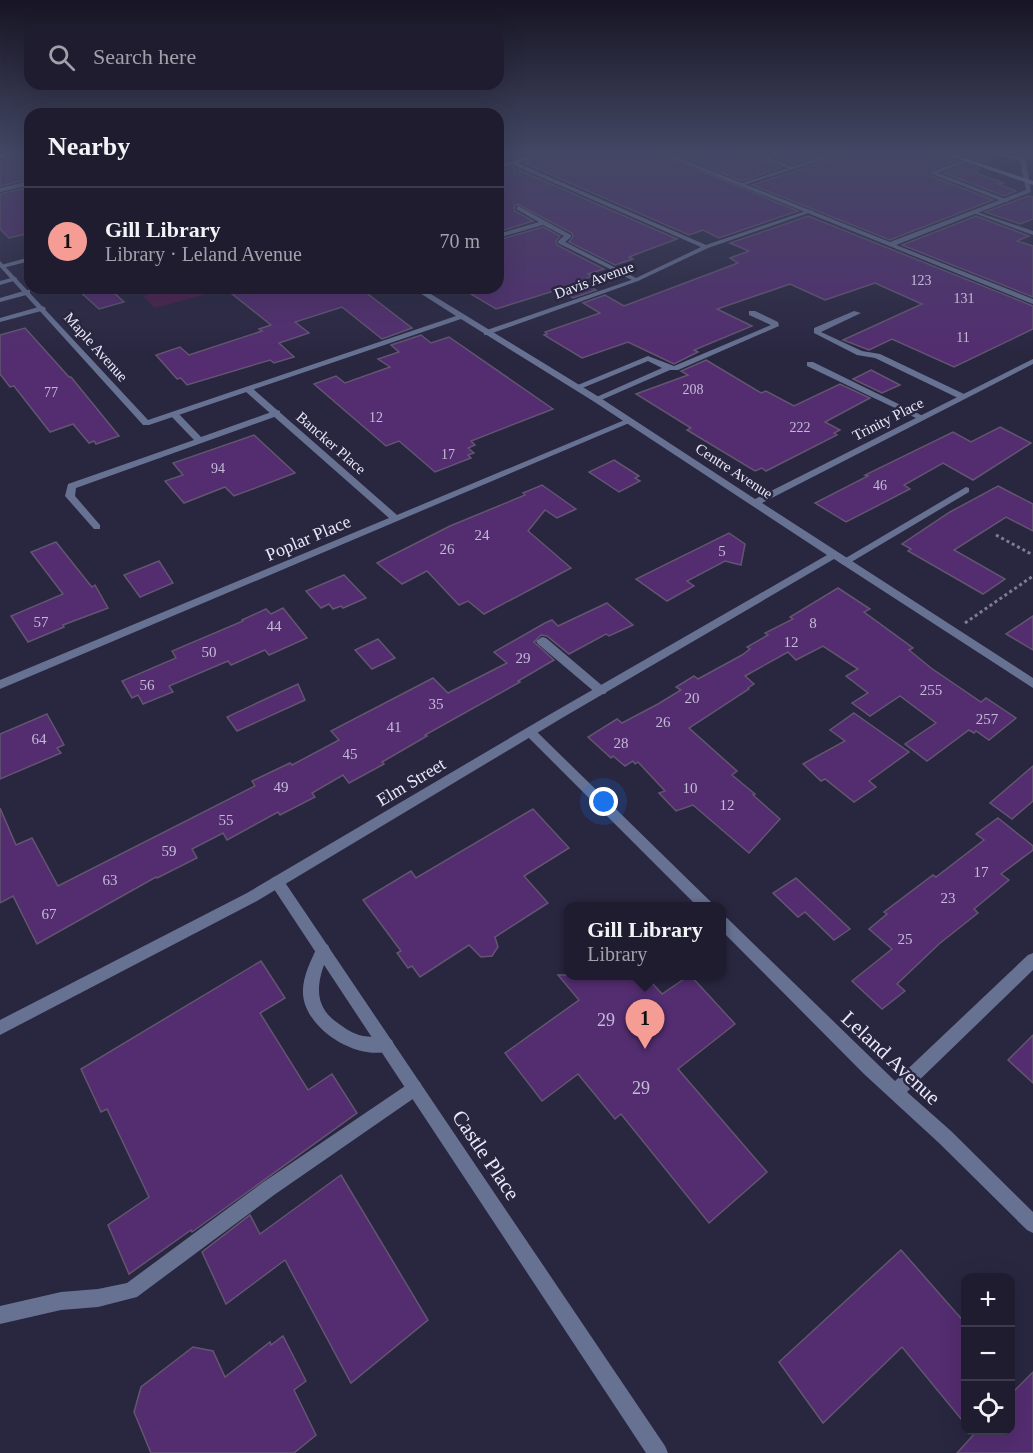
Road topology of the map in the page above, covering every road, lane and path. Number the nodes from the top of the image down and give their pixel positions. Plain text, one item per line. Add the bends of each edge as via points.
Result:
1 (538, 219) edge
2 (641, 219) edge
3 (788, 219) edge
4 (830, 219) edge
5 (958, 219) edge
6 (994, 219) edge
7 (544, 222) junction
8 (1033, 233) edge
9 (504, 234) edge
10 (892, 244) junction
11 (706, 247) junction
12 (24, 261) edge
13 (2, 265) edge
14 (15, 279) junction
15 (636, 279) junction
16 (0, 283) edge
17 (24, 289) edge
18 (24, 293) edge
19 (29, 294) edge
20 (425, 294) edge
21 (0, 300) edge
22 (1033, 302) edge
23 (42, 308) junction
24 (752, 313) dead end
25 (857, 313) dead end
26 (460, 317) junction
27 (0, 320) edge
28 (487, 333) junction
29 (1033, 361) edge
30 (810, 364) dead end
31 (669, 368) junction
32 (577, 387) junction
33 (248, 389) junction
34 (961, 396) junction
35 (596, 399) junction
36 (277, 413) junction
37 (174, 414) junction
38 (921, 417) junction
39 (630, 421) junction
40 (199, 440) junction
41 (966, 490) dead end
42 (756, 502) junction
43 (395, 518) junction
44 (97, 527) dead end
45 (996, 535) dead end
46 (1033, 555) edge
47 (839, 559) junction
48 (1033, 576) edge
49 (952, 631) junction
50 (542, 641) dead end
51 (1033, 684) edge
52 (0, 685) edge
53 (600, 691) junction
54 (530, 732) junction
55 (277, 882) junction
56 (702, 902) edge
57 (726, 926) edge
58 (323, 950) junction
59 (1033, 960) edge
60 (0, 1028) edge
61 (386, 1046) junction
62 (414, 1088) junction
63 (895, 1092) junction
64 (1033, 1224) edge
65 (0, 1315) edge
66 (658, 1453) edge

1 - 7 street
2 - 11 street
3 - 11 street, Davis Avenue
4 - 10 street
5 - 10 street
6 - 8 street
7 - 9 street
7 - 15 street via 569,236 560,242
10 - 22 street
11 - 15 street, Davis Avenue
12 - 13 street
13 - 14 street, Maple Avenue
14 - 16 street
14 - 17 street, Maple Avenue
15 - 28 street, Davis Avenue
18 - 21 street
19 - 23 street, Maple Avenue
20 - 26 street, Centre Avenue
23 - 27 street
23 - 37 street, Maple Avenue via 147,423
24 - 31 street via 775,326 675,369
25 - 34 street via 817,330 818,333
26 - 28 street, Centre Avenue
26 - 33 street
28 - 32 street, Centre Avenue
29 - 34 street, Trinity Place
30 - 38 street
31 - 32 street via 648,358
31 - 35 street
32 - 35 street, Centre Avenue
33 - 36 street, Bancker Place
33 - 37 street
34 - 38 street, Trinity Place
35 - 39 street, Centre Avenue
36 - 40 street
36 - 43 street, Bancker Place
37 - 40 street
38 - 42 street, Trinity Place
39 - 42 street, Centre Avenue
39 - 43 street, Poplar Place
40 - 44 street via 71,486 70,496
41 - 47 street, Elm Street
42 - 47 street, Centre Avenue
43 - 52 street, Poplar Place
45 - 46 path
47 - 49 street, Centre Avenue
47 - 53 street, Elm Street
48 - 49 path
49 - 51 street, Centre Avenue
50 - 53 street
53 - 54 street, Elm Street
54 - 55 street, Elm Street
54 - 56 street
55 - 58 street, Castle Place
55 - 60 street, Elm Street
57 - 63 street, Leland Avenue
58 - 61 street, Castle Place
58 - 61 street via 312,972 313,1009 322,1023 348,1039
59 - 63 street
61 - 62 street, Castle Place
62 - 65 street via 268,1189 131,1291
62 - 66 street, Castle Place
63 - 64 street, Leland Avenue

